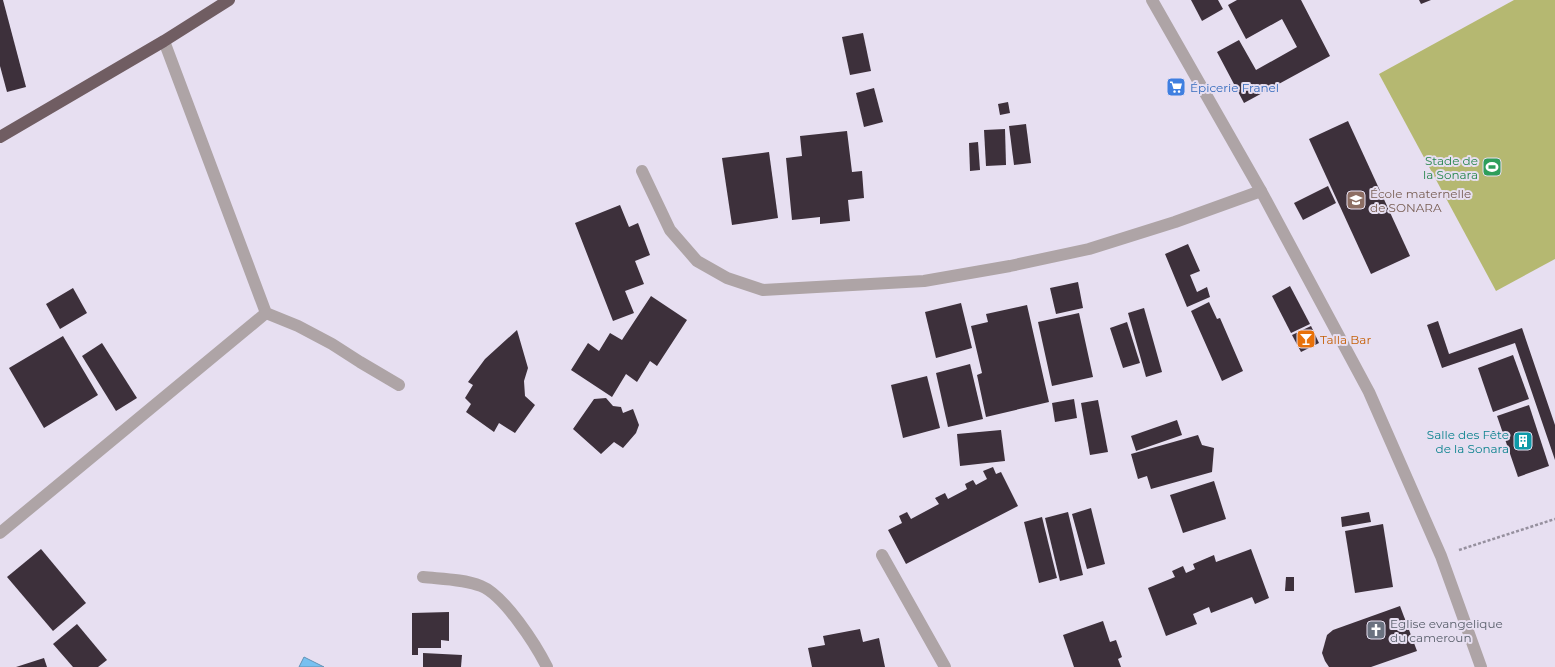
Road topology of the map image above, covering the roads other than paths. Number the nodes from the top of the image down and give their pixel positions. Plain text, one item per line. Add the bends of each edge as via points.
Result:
1 (229, 0) edge
2 (1152, 0) edge
3 (164, 42) junction
4 (0, 137) edge
5 (642, 171) dead end
6 (1261, 191) junction
7 (266, 313) junction
8 (399, 385) dead end
9 (0, 532) edge
10 (882, 555) dead end
11 (423, 577) dead end
12 (547, 667) edge
13 (945, 667) edge
14 (1481, 667) edge

1 - 3 highway
2 - 6 street
3 - 4 highway
3 - 7 street
5 - 6 street via 670,230 697,261 727,278 763,290 924,281 1010,266 1089,249
6 - 14 street via 1369,392 1441,556
7 - 8 street via 332,344
7 - 9 street
10 - 13 street
11 - 12 street via 482,586 501,600 522,627

